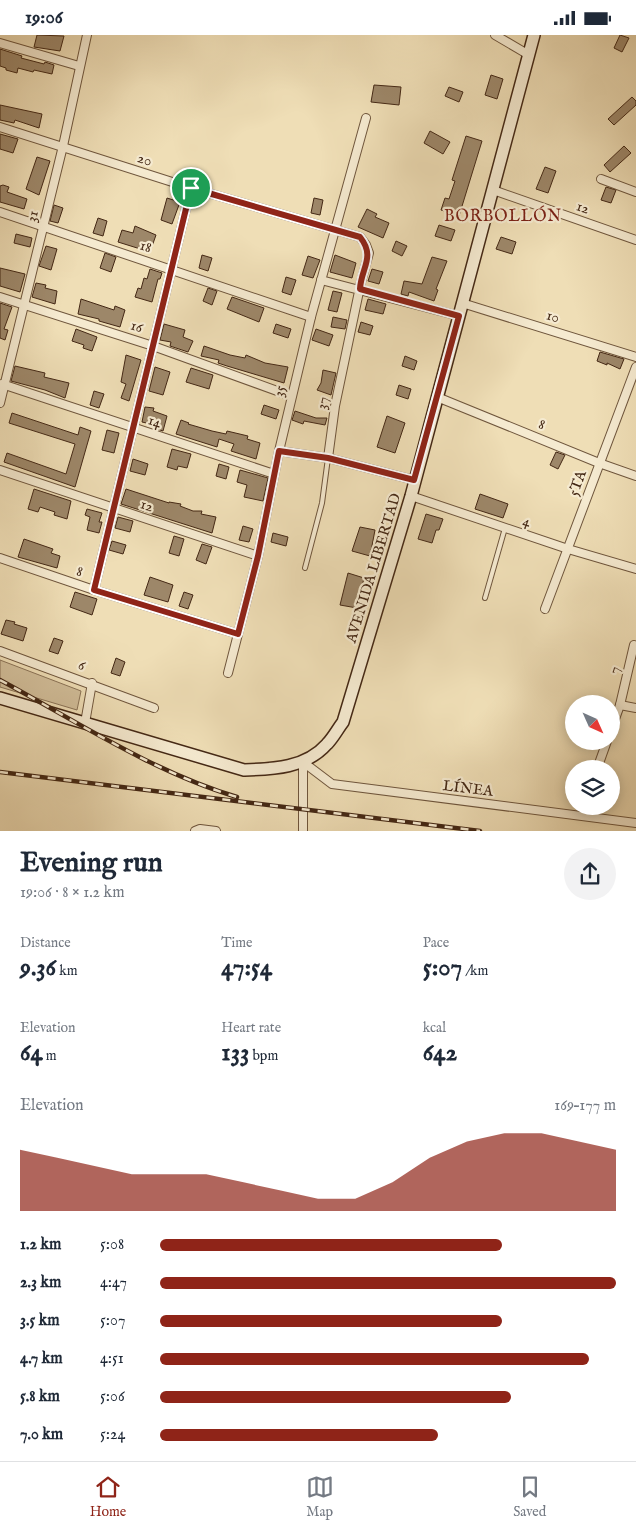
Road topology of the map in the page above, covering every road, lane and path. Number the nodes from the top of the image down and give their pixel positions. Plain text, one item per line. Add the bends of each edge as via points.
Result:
1 (87, 35) edge
2 (495, 35) edge
3 (534, 35) edge
4 (0, 43) edge
5 (529, 55) junction
6 (79, 66) junction
7 (366, 118) dead end
8 (0, 127) edge
9 (62, 146) junction
10 (600, 179) dead end
11 (191, 188) junction
12 (493, 190) junction
13 (636, 192) edge
14 (0, 212) edge
15 (43, 226) junction
16 (335, 231) junction
17 (636, 240) edge
18 (366, 245) joint
19 (172, 269) junction
20 (321, 279) junction
21 (360, 289) junction
22 (0, 297) edge
23 (462, 303) junction
24 (24, 304) junction
25 (459, 316) junction
26 (311, 317) junction
27 (153, 346) junction
28 (636, 357) edge
29 (636, 367) edge
30 (2, 384) edge
31 (291, 396) junction
32 (437, 397) junction
33 (0, 403) edge
34 (132, 428) junction
35 (279, 451) junction
36 (328, 458) junction
37 (599, 463) junction
38 (0, 470) edge
39 (274, 474) junction
40 (636, 476) edge
41 (414, 480) junction
42 (411, 496) junction
43 (113, 509) junction
44 (505, 528) junction
45 (568, 549) junction
46 (258, 556) junction
47 (0, 558) edge
48 (305, 567) dead end
49 (636, 569) edge
50 (94, 590) junction
51 (485, 598) dead end
52 (546, 609) dead end
53 (238, 634) junction
54 (634, 645) dead end
55 (0, 651) edge
56 (228, 673) dead end
57 (92, 683) junction
58 (0, 698) edge
59 (620, 705) joint
60 (154, 708) dead end
61 (636, 708) edge
62 (84, 723) junction
63 (303, 762) junction
64 (581, 816) joint
65 (636, 823) edge
66 (195, 831) edge
67 (216, 831) edge
68 (303, 831) edge

1 - 6 street, 31
2 - 5 street
3 - 5 main road, AVENIDA LIBERTAD
4 - 6 street
5 - 12 main road, AVENIDA LIBERTAD
6 - 9 street, 31
7 - 16 street, 35
8 - 9 street, 20
9 - 11 street, 20
9 - 15 street, 31
10 - 13 street
11 - 16 street, 20
11 - 19 street
12 - 17 street, 12
12 - 23 main road, AVENIDA LIBERTAD
14 - 15 street, 18
15 - 19 street, 18
15 - 24 street, 31
16 - 18 street, 20 via 360,237
16 - 20 street, 35
18 - 21 street, 37 via 369,253
19 - 26 street, 18
19 - 27 street
20 - 21 street
20 - 26 street, 35
21 - 25 street
21 - 36 street, 37 via 335,406
22 - 24 street, 16
23 - 25 main road, AVENIDA LIBERTAD
23 - 28 street, 10
24 - 27 street, 16
24 - 30 street, 31
25 - 32 main road, AVENIDA LIBERTAD
26 - 31 street, 35
27 - 31 street, 16
27 - 34 street
29 - 37 street, 5TA
30 - 33 street, 31
30 - 34 street, 14
31 - 35 street, 35
32 - 37 street, 8
32 - 41 main road, AVENIDA LIBERTAD
34 - 39 street, 14
34 - 43 street
35 - 36 street
35 - 39 street, 35
36 - 41 street
36 - 48 lane, 37 via 322,503
37 - 40 street, 8
37 - 45 street, 5TA
38 - 43 street, 12
39 - 46 street, 35
41 - 42 main road, AVENIDA LIBERTAD
42 - 44 street, 4
42 - 63 main road, AVENIDA LIBERTAD via 343,722 326,746
43 - 46 street, 12
43 - 50 street
44 - 45 street, 4
44 - 51 lane
45 - 49 street, 4
45 - 52 street, 5TA
46 - 53 street, 35
47 - 50 street, 8
50 - 53 street, 8
53 - 56 street, 35
54 - 59 street, 7
55 - 57 street, 6
57 - 60 street, 6
57 - 62 street
58 - 62 main road, AVENIDA LIBERTAD
59 - 61 street
62 - 63 main road, AVENIDA LIBERTAD via 244,770 272,769
63 - 64 street, LÍNEA via 332,784
63 - 68 street
64 - 65 street, LÍNEA
66 - 67 street

